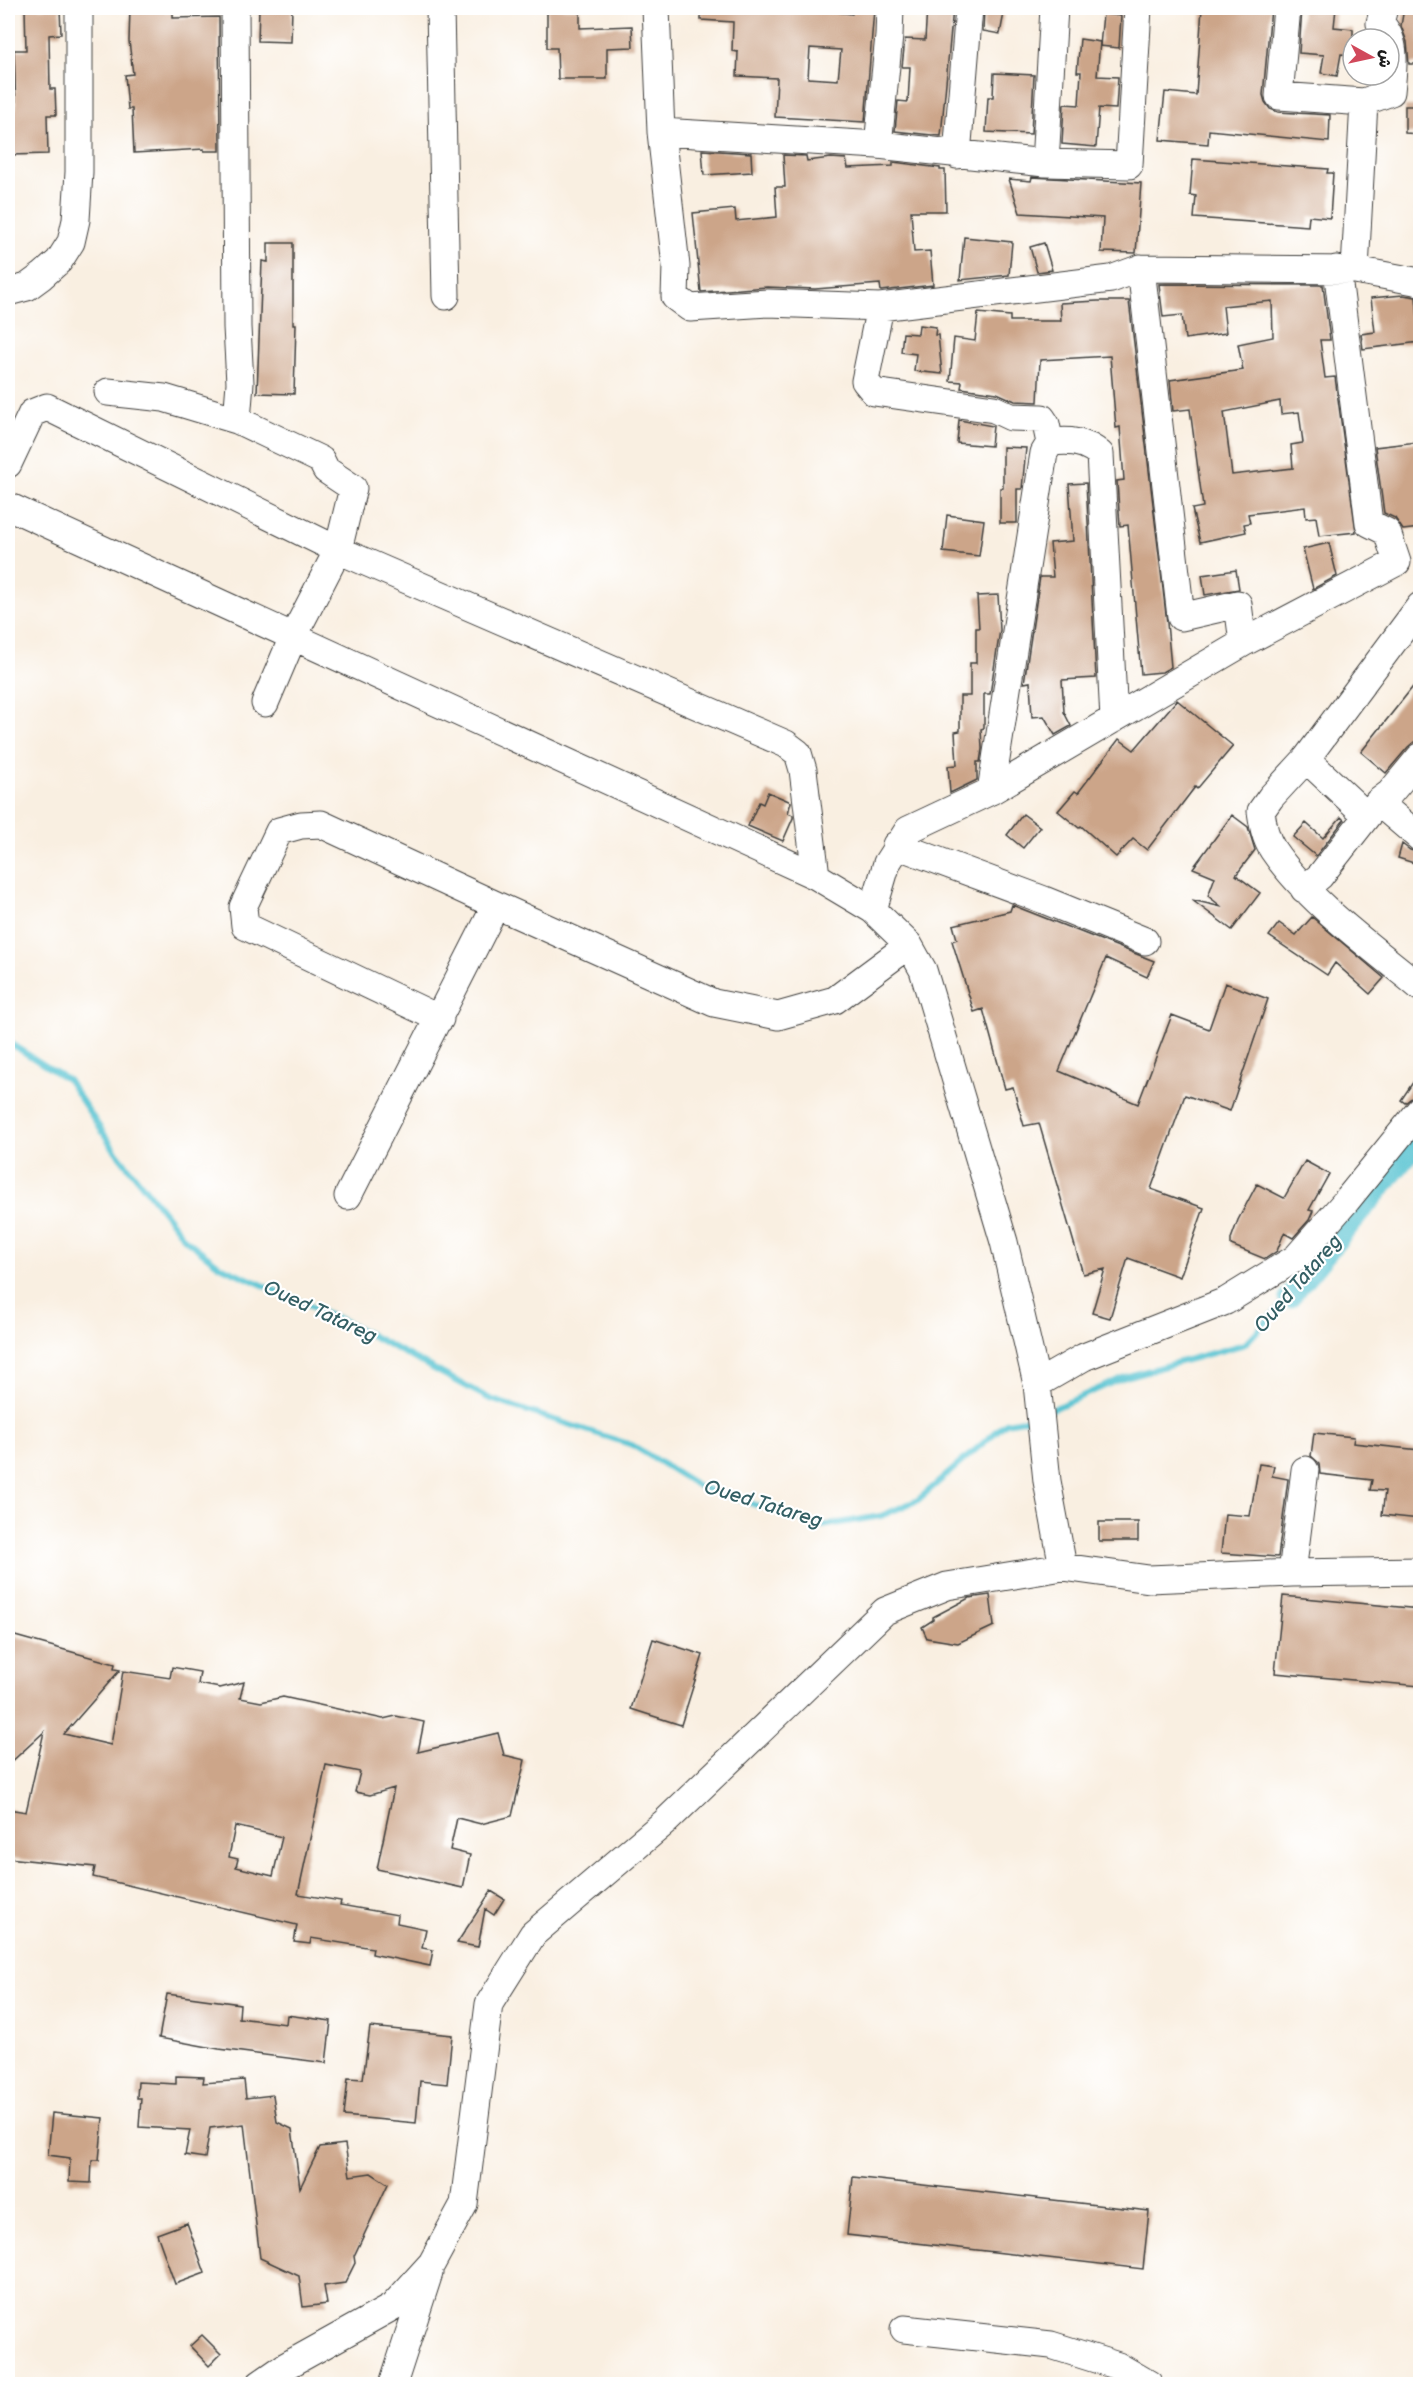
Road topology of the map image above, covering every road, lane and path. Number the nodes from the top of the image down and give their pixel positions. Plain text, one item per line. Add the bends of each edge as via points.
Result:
1 (79, 8) edge
2 (235, 8) edge
3 (440, 8) edge
4 (656, 8) edge
5 (890, 8) edge
6 (969, 8) edge
7 (1054, 8) edge
8 (1138, 8) edge
9 (1287, 8) edge
10 (1384, 8) edge
11 (1364, 102) junction
12 (661, 132) junction
13 (878, 145) junction
14 (957, 154) junction
15 (1045, 163) junction
16 (1141, 268) junction
17 (1346, 270) junction
18 (1420, 282) edge
19 (8, 292) edge
20 (446, 296) dead end
21 (880, 307) junction
22 (108, 392) dead end
23 (237, 420) junction
24 (1050, 443) junction
25 (8, 464) edge
26 (8, 506) edge
27 (338, 550) junction
28 (1420, 606) edge
29 (293, 637) junction
30 (1243, 643) junction
31 (265, 703) dead end
32 (1114, 719) junction
33 (1420, 757) edge
34 (1306, 759) junction
35 (991, 791) junction
36 (1373, 809) junction
37 (1420, 838) edge
38 (896, 845) junction
39 (816, 876) junction
40 (1304, 889) junction
41 (496, 905) junction
42 (873, 910) junction
43 (1144, 941) dead end
44 (909, 945) junction
45 (1420, 987) edge
46 (440, 1019) junction
47 (1420, 1110) edge
48 (348, 1196) dead end
49 (1037, 1384) junction
50 (1305, 1470) dead end
51 (1063, 1567) junction
52 (1420, 1571) edge
53 (1292, 1573) junction
54 (432, 2264) junction
55 (904, 2329) dead end
56 (260, 2385) edge
57 (393, 2385) edge
58 (1149, 2385) edge

1 - 19 street via 79,172 71,242 59,261 27,287
2 - 23 street via 240,383
3 - 20 street
4 - 12 street
5 - 13 street
6 - 14 street
7 - 15 street
8 - 15 street via 1129,165
9 - 11 street via 1280,96
10 - 11 street via 1380,23 1393,47 1391,92
11 - 17 street
12 - 13 street
12 - 21 street via 676,266 675,297 690,308 768,303
13 - 14 street
14 - 15 street
16 - 17 street
16 - 21 street via 1111,279
16 - 30 street via 1181,617 1238,604
17 - 18 street
17 - 30 street via 1370,522 1387,532 1397,562
21 - 24 street via 865,381 874,392 994,409 1011,417 1042,418
22 - 23 street via 164,398
23 - 27 street via 321,460 326,470 353,488
24 - 32 street via 1080,443 1100,454
24 - 35 street via 1044,453
25 - 27 street via 32,414 47,407
26 - 29 street
27 - 29 street
27 - 39 street via 786,744 798,753 803,770
28 - 34 street
29 - 31 street
29 - 39 street
30 - 32 street
32 - 35 street
33 - 36 street
34 - 36 street
34 - 40 street via 1261,811 1263,829 1272,849
35 - 38 street via 908,830
36 - 37 street
36 - 40 street via 1320,876
38 - 42 street
38 - 43 street
39 - 42 street
40 - 45 street
41 - 44 street via 714,1003 778,1016 835,1000
41 - 46 street
41 - 46 street via 321,824 279,831 243,907 245,926
42 - 44 street
44 - 49 street via 923,970 1004,1242
46 - 48 street
47 - 49 street via 1296,1258 1226,1301 1084,1357
49 - 51 street via 1047,1481
50 - 53 street
51 - 53 street via 1149,1579
51 - 54 street via 947,1586 885,1611 665,1822 533,1934 489,2004 464,2204
52 - 53 street
54 - 56 street via 392,2307 286,2366
54 - 57 street
55 - 58 street via 1051,2345 1118,2366

